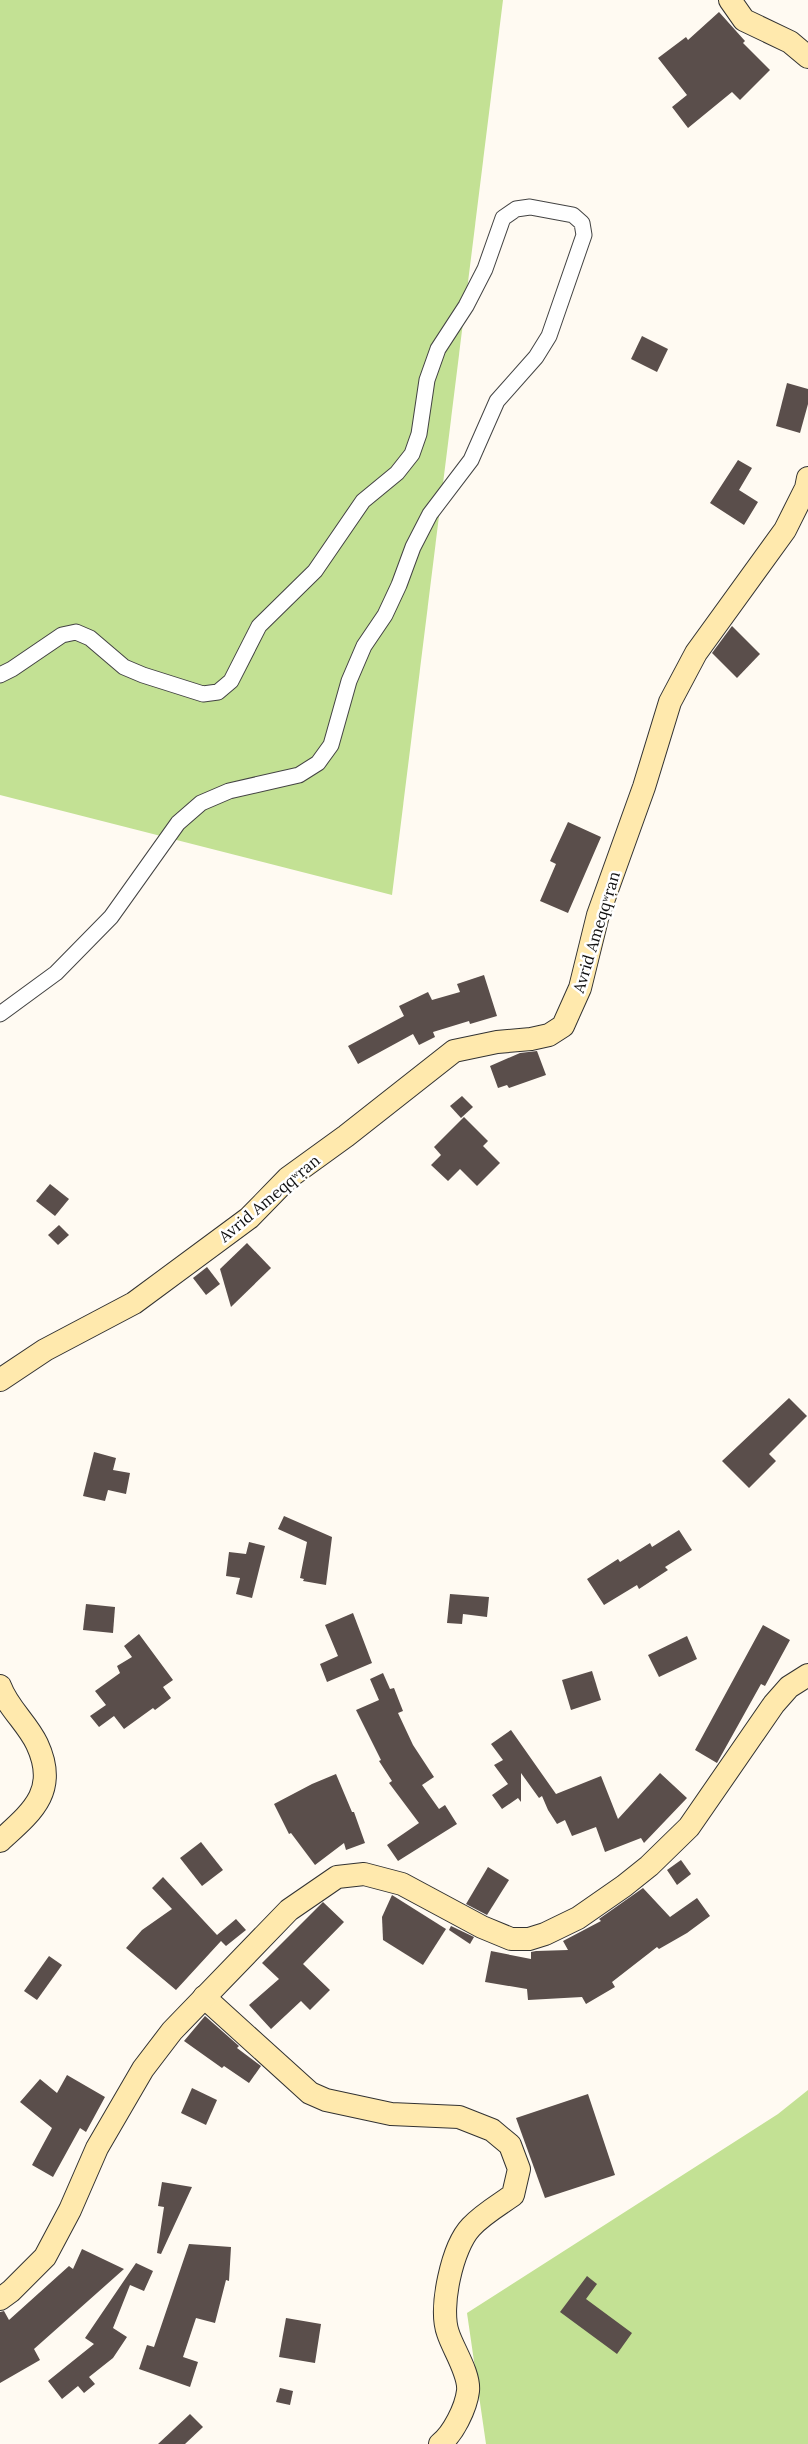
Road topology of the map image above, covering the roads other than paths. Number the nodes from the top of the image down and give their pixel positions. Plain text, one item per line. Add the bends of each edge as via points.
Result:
1 (730, 0) edge
2 (808, 57) edge
3 (808, 478) edge
4 (0, 674) edge
5 (0, 1014) edge
6 (0, 1380) edge
7 (808, 1675) edge
8 (0, 1686) edge
9 (0, 1841) edge
10 (204, 1997) junction
11 (0, 2299) edge
12 (440, 2444) edge

1 - 2 street via 744,20 790,42
3 - 6 street, Avrid Ameqqʷṛan via 786,530 696,653 670,702 644,787 598,915 580,988 562,1026 548,1035 531,1039 454,1051 288,1178 249,1218 134,1303 45,1350
4 - 5 street via 62,635 76,632 90,638 124,667 143,676 204,694 218,692 230,681 259,626 314,571 363,501 377,486 397,473 412,454 427,380 438,349 485,269 503,218 516,209 530,207 573,215 582,223 584,235 549,336 536,357 497,401 471,460 430,514 385,614 364,646 349,680 331,744 318,764 299,775 229,791 201,803 178,823 111,917 56,972
7 - 10 street via 789,1687 774,1704 689,1827 649,1866 578,1918 545,1934 529,1939 511,1939 402,1884 364,1874 348,1875 336,1878 289,1910
8 - 9 street via 37,1744 45,1773 42,1798 27,1817
10 - 11 street via 172,2031 119,2107 45,2257
10 - 12 street via 310,2093 326,2100 392,2114 459,2117 492,2130 510,2145 519,2169 513,2195 469,2228 453,2263 444,2303 447,2331 463,2368 468,2390 459,2418

